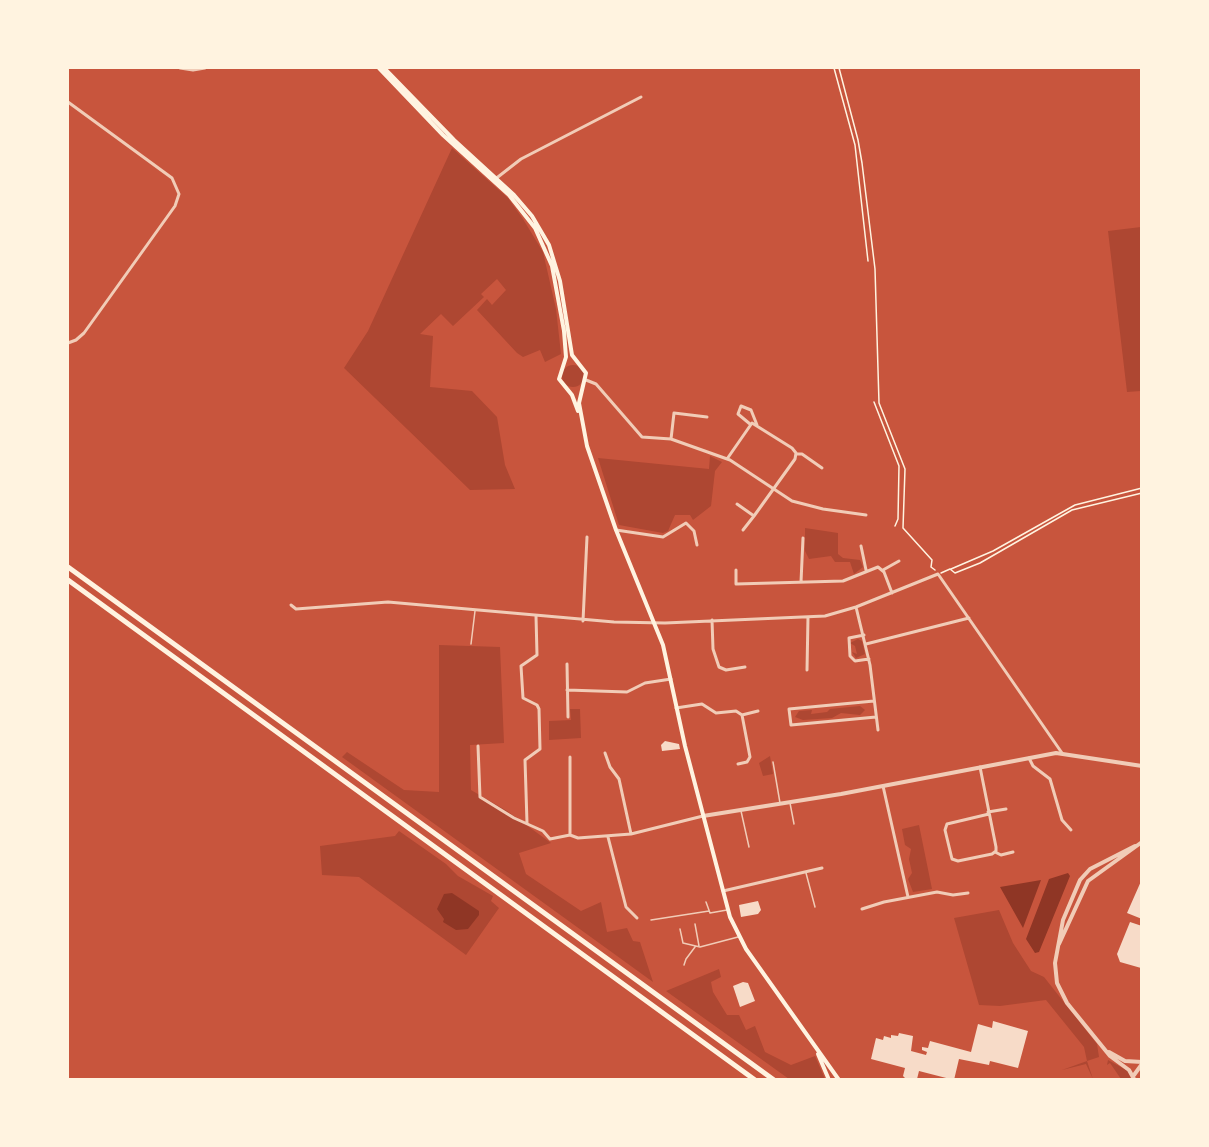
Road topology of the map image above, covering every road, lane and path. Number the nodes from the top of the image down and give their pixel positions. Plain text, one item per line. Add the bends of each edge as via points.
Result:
1 (180, 68) edge
2 (205, 68) edge
3 (379, 68) edge
4 (384, 68) edge
5 (834, 68) edge
6 (839, 68) edge
7 (641, 97) dead end
8 (68, 102) edge
9 (494, 179) junction
10 (868, 261) dead end
11 (68, 343) edge
12 (578, 363) junction
13 (562, 367) junction
14 (586, 380) junction
15 (582, 387) junction
16 (566, 389) junction
17 (874, 402) dead end
18 (707, 417) dead end
19 (581, 420) junction
20 (750, 424) junction
21 (757, 425) junction
22 (670, 439) junction
23 (796, 454) junction
24 (727, 459) junction
25 (822, 468) dead end
26 (1142, 488) edge
27 (774, 489) junction
28 (1142, 493) edge
29 (737, 504) dead end
30 (866, 515) dead end
31 (754, 516) junction
32 (895, 526) dead end
33 (615, 530) junction
34 (743, 530) dead end
35 (586, 537) dead end
36 (803, 538) dead end
37 (697, 546) dead end
38 (861, 546) dead end
39 (899, 561) dead end
40 (68, 567) edge
41 (950, 569) junction
42 (736, 570) dead end
43 (866, 570) junction
44 (883, 570) junction
45 (938, 574) junction
46 (68, 580) edge
47 (801, 582) junction
48 (892, 593) junction
49 (291, 605) dead end
50 (856, 607) junction
51 (475, 610) junction
52 (536, 616) junction
53 (808, 617) junction
54 (969, 618) junction
55 (712, 620) junction
56 (583, 621) junction
57 (654, 623) junction
58 (864, 634) junction
59 (471, 644) dead end
60 (866, 644) junction
61 (869, 659) junction
62 (567, 664) dead end
63 (745, 667) dead end
64 (807, 670) dead end
65 (670, 680) junction
66 (567, 690) junction
67 (874, 701) junction
68 (676, 708) junction
69 (758, 711) dead end
70 (742, 715) junction
71 (568, 717) dead end
72 (876, 717) junction
73 (878, 730) dead end
74 (478, 746) dead end
75 (605, 753) dead end
76 (1062, 753) junction
77 (570, 758) dead end
78 (1029, 758) junction
79 (773, 762) dead end
80 (738, 764) dead end
81 (1142, 766) edge
82 (980, 767) junction
83 (883, 786) junction
84 (790, 802) junction
85 (780, 804) junction
86 (1006, 808) dead end
87 (741, 810) junction
88 (989, 813) junction
89 (703, 816) junction
90 (527, 824) junction
91 (794, 824) dead end
92 (1071, 830) dead end
93 (631, 834) junction
94 (570, 835) junction
95 (608, 837) junction
96 (1142, 842) edge
97 (1136, 846) junction
98 (749, 847) dead end
99 (995, 852) junction
100 (1013, 852) dead end
101 (822, 868) dead end
102 (806, 872) junction
103 (722, 891) junction
104 (968, 893) dead end
105 (908, 897) junction
106 (706, 902) dead end
107 (815, 907) dead end
108 (862, 909) dead end
109 (728, 910) junction
110 (709, 911) junction
111 (637, 918) dead end
112 (651, 920) dead end
113 (695, 924) dead end
114 (681, 929) dead end
115 (739, 937) junction
116 (696, 946) junction
117 (700, 947) junction
118 (1056, 953) junction
119 (684, 965) dead end
120 (808, 1038) junction
121 (1104, 1047) junction
122 (1142, 1063) edge
123 (1134, 1079) edge
124 (755, 1080) edge
125 (774, 1080) edge
126 (829, 1080) edge
127 (839, 1080) edge

1 - 2 street
3 - 9 main road via 443,135
4 - 9 main road
5 - 10 path via 855,145
6 - 45 path via 858,140 875,269 879,402 904,469 903,528 932,560 931,567
7 - 9 street via 521,159
8 - 11 street via 172,178 179,194 175,206 84,333
9 - 12 main road via 532,216 555,263 571,351
9 - 13 main road via 529,219 549,257 565,340
12 - 13 main road
12 - 14 main road
13 - 16 main road via 559,379
14 - 15 main road
14 - 22 street via 596,384 641,436
15 - 16 main road
15 - 19 main road
16 - 19 main road
17 - 32 path via 899,466
18 - 22 street via 674,413
19 - 33 main road
20 - 21 street
20 - 21 street via 738,414 741,406 751,410
20 - 24 street
21 - 23 street
22 - 24 street
23 - 25 street
23 - 27 street
24 - 27 street
26 - 41 path via 1075,505 993,551
27 - 30 street via 795,502
27 - 31 street
28 - 41 path via 1072,510 980,563 955,573
29 - 31 street
31 - 34 street
33 - 37 street via 663,537 686,523 694,531
33 - 57 main road
35 - 56 street
36 - 47 street
38 - 43 street
39 - 44 street
40 - 125 highway
41 - 45 path
42 - 47 street via 736,584
43 - 44 street
43 - 47 street via 846,580
44 - 48 street
45 - 48 street
45 - 54 street
46 - 124 highway
48 - 50 street
49 - 51 street via 296,609 382,602
50 - 53 street
50 - 58 street
51 - 52 street
51 - 59 lane
52 - 56 street
52 - 90 street via 537,656 521,666 523,698 539,709 540,749 525,760
53 - 55 street
53 - 64 street
54 - 60 street
54 - 76 street
55 - 57 street
55 - 63 street via 712,649 719,667
56 - 57 street
57 - 65 main road
58 - 60 street
58 - 61 street via 850,637 847,643 852,660
60 - 61 street
61 - 67 street
62 - 66 street
65 - 66 street via 642,684 627,692
65 - 68 main road
66 - 71 street
67 - 72 street
67 - 72 street via 789,709 791,725
68 - 70 street via 702,704 716,713 736,711
68 - 89 main road
69 - 70 street
70 - 80 street via 750,757
72 - 73 street
74 - 90 street via 480,797
75 - 93 street via 619,779
76 - 78 street
76 - 81 street
77 - 94 street
78 - 82 street
78 - 92 street via 1050,779 1062,820
79 - 85 lane
82 - 83 street
82 - 88 street
83 - 84 street
83 - 105 street
84 - 85 street
84 - 91 lane
85 - 87 street
86 - 88 street
87 - 89 street
87 - 98 lane
88 - 99 street
88 - 99 street via 950,822 945,830 954,860
89 - 93 street
89 - 103 main road
90 - 94 street via 550,839
93 - 95 street
94 - 95 street
95 - 111 street via 626,909
96 - 97 street
97 - 118 street via 1088,881
97 - 118 street via 1082,877 1063,920
99 - 100 street
101 - 102 street
102 - 103 street
102 - 107 lane
103 - 109 main road
104 - 105 street via 937,892
105 - 108 street
106 - 110 lane
109 - 110 lane
109 - 115 main road
110 - 112 lane
113 - 117 lane
114 - 116 lane via 683,943
115 - 117 lane
115 - 120 main road
116 - 117 lane
116 - 119 lane
118 - 121 street via 1056,975 1062,995
120 - 126 main road
120 - 127 main road
121 - 122 street via 1125,1061
121 - 123 street
122 - 123 street

